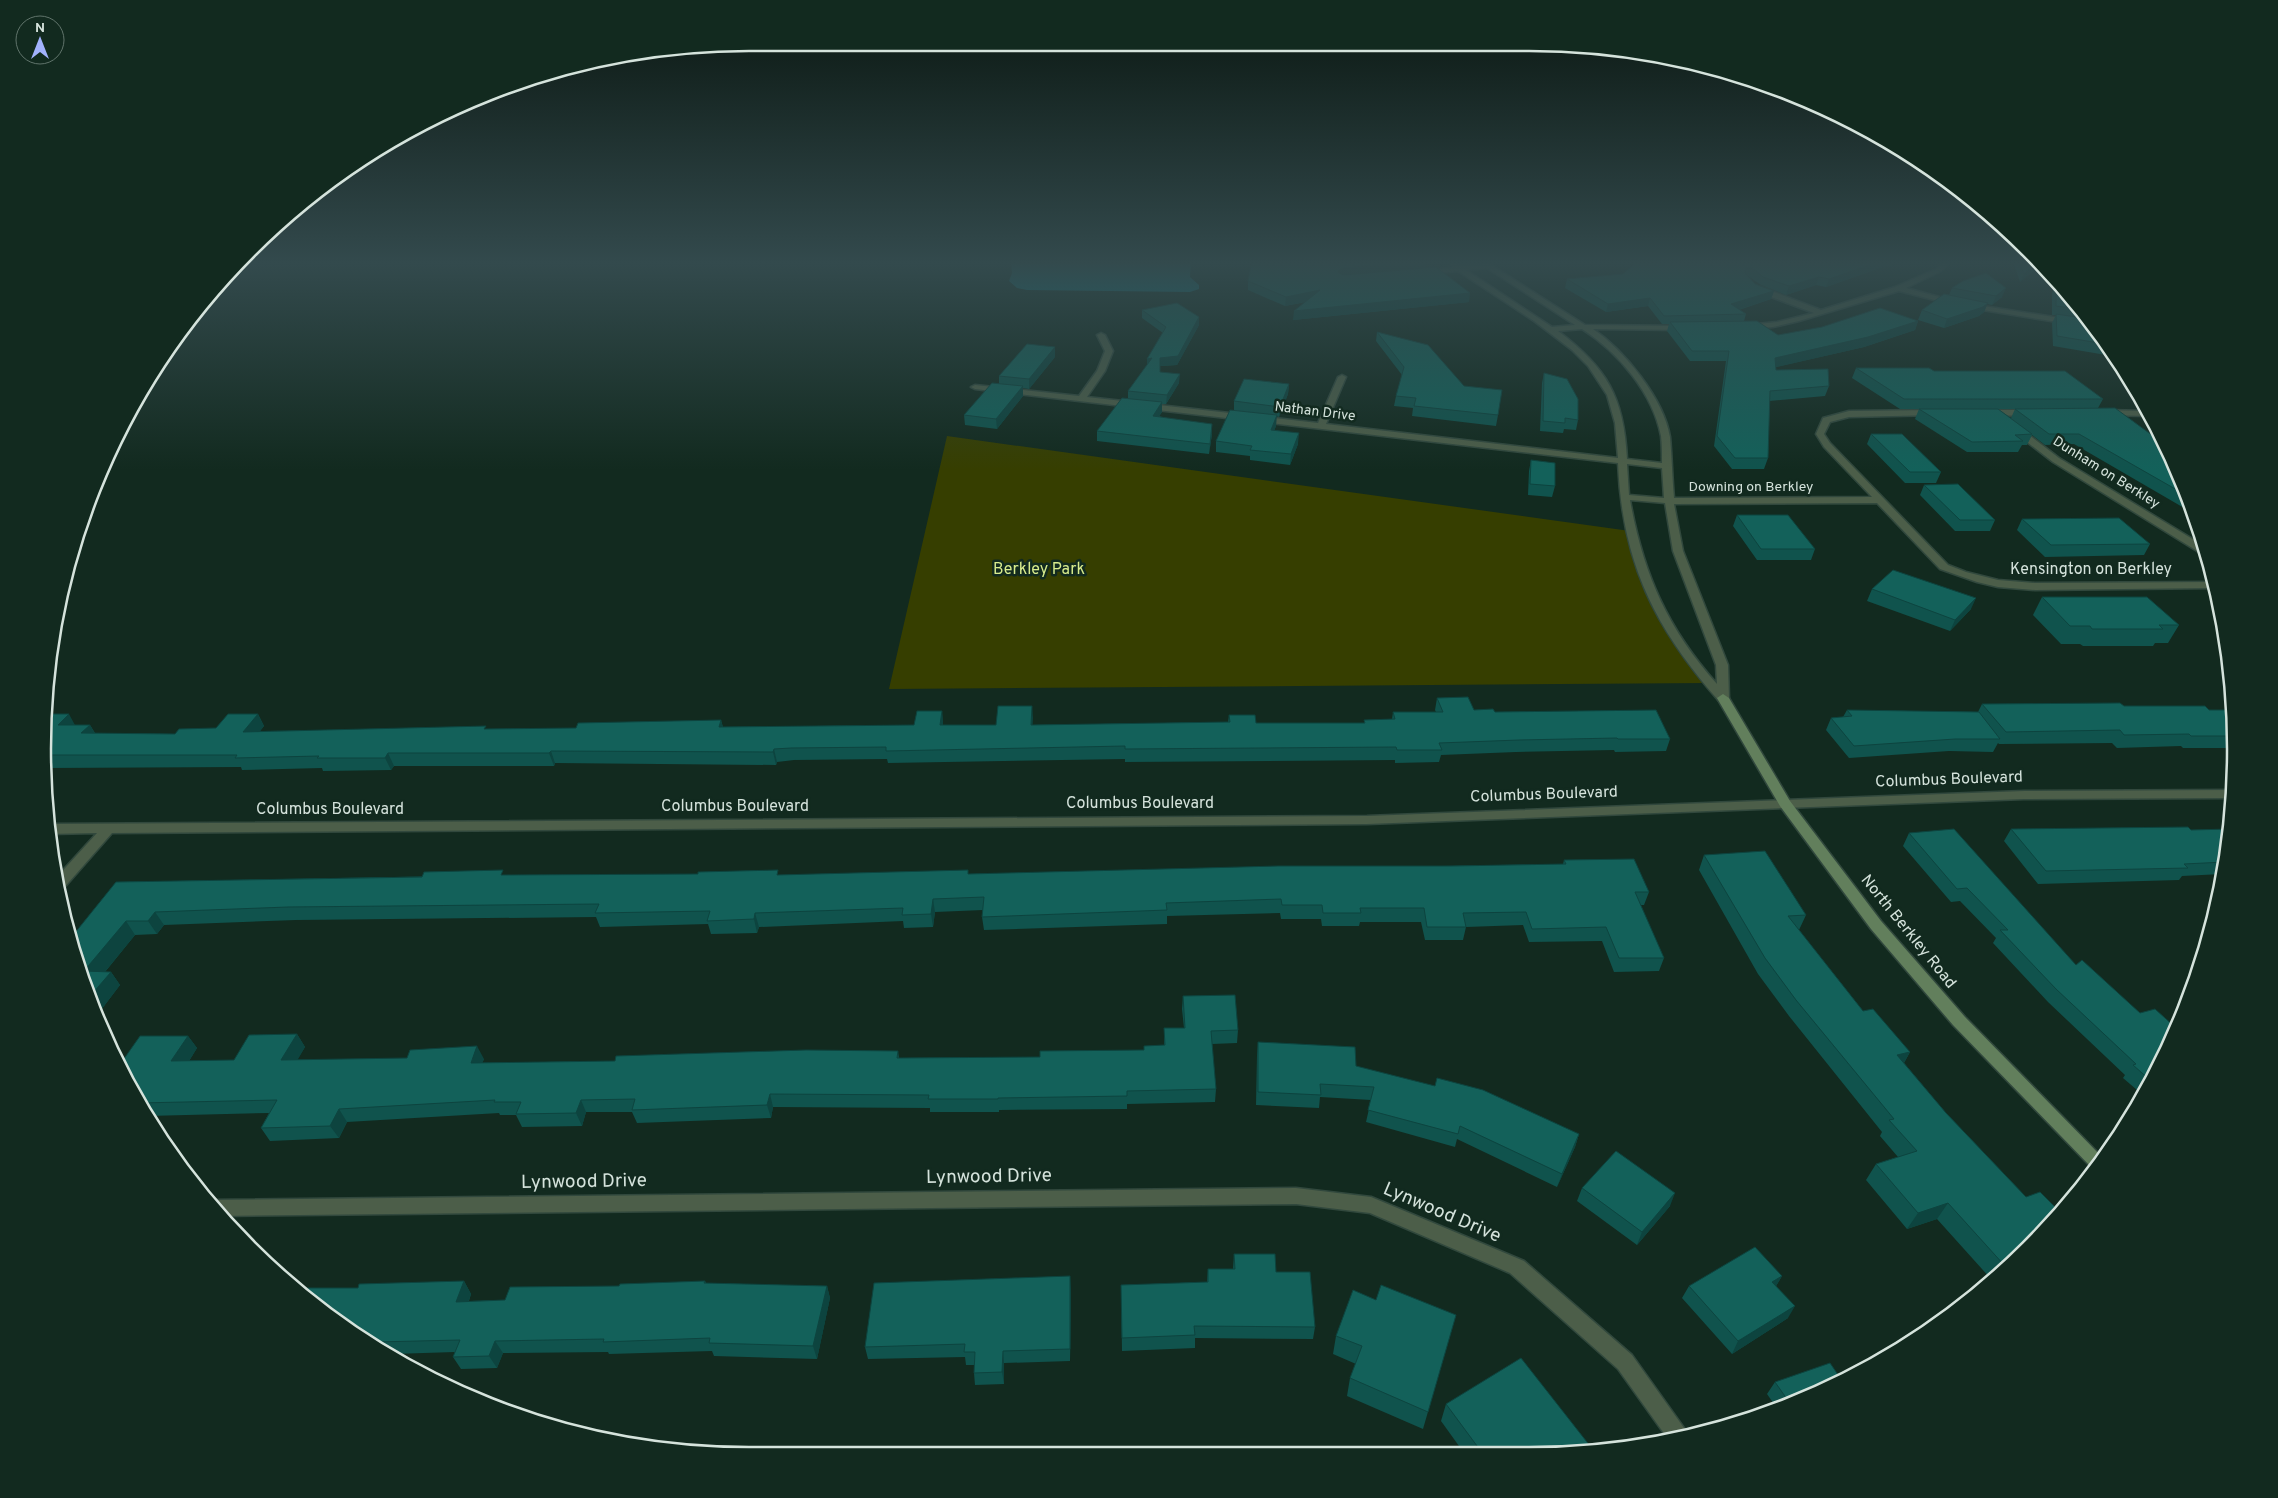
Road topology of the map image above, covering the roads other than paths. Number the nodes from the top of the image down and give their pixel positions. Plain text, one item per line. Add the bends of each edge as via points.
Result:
1 (1551, 331) edge
2 (1590, 331) edge
3 (1100, 335) dead end
4 (1342, 377) dead end
5 (974, 387) dead end
6 (1081, 399) junction
7 (1946, 413) edge
8 (1975, 413) edge
9 (1995, 413) junction
10 (2042, 413) edge
11 (2090, 413) edge
12 (2141, 414) edge
13 (1321, 427) junction
14 (1623, 461) junction
15 (1668, 466) junction
16 (1624, 497) junction
17 (1670, 500) junction
18 (1878, 500) junction
19 (2196, 546) edge
20 (2207, 585) edge
21 (1723, 698) junction
22 (2225, 794) edge
23 (1785, 803) junction
24 (108, 829) junction
25 (56, 830) edge
26 (64, 879) edge
27 (2093, 1159) edge
28 (223, 1208) edge
29 (1675, 1431) edge

1 - 14 street, North Berkley Road via 1588,360 1604,383 1619,414
2 - 15 street, North Berkley Road via 1627,365 1650,394 1665,435
3 - 6 street via 1109,351 1101,371
4 - 13 street
5 - 6 street, Nathan Drive
6 - 13 street, Nathan Drive
7 - 18 street, Kensington on Berkley via 1849,414 1826,420 1820,434 1827,445
8 - 9 street
9 - 10 street
9 - 19 street, Dunham on Berkley via 2056,460
11 - 12 street
13 - 14 street, Nathan Drive
14 - 15 street, Nathan Drive
14 - 16 street, North Berkley Road
15 - 17 street, North Berkley Road
16 - 17 street, Downing on Berkley
16 - 21 street, North Berkley Road via 1634,548 1647,588 1667,628 1697,670
17 - 18 street, Downing on Berkley
17 - 21 street, North Berkley Road via 1678,551 1722,665
18 - 20 street, Kensington on Berkley via 1944,567 1985,582 2020,587
21 - 23 street, North Berkley Road
22 - 23 street, Columbus Boulevard via 2024,795
23 - 24 street, Columbus Boulevard via 1367,820
23 - 27 street, North Berkley Road via 1876,925 1952,1013
24 - 25 street, Columbus Boulevard
24 - 26 street
28 - 29 street, Lynwood Drive via 1227,1196 1296,1196 1370,1205 1516,1267 1625,1362

